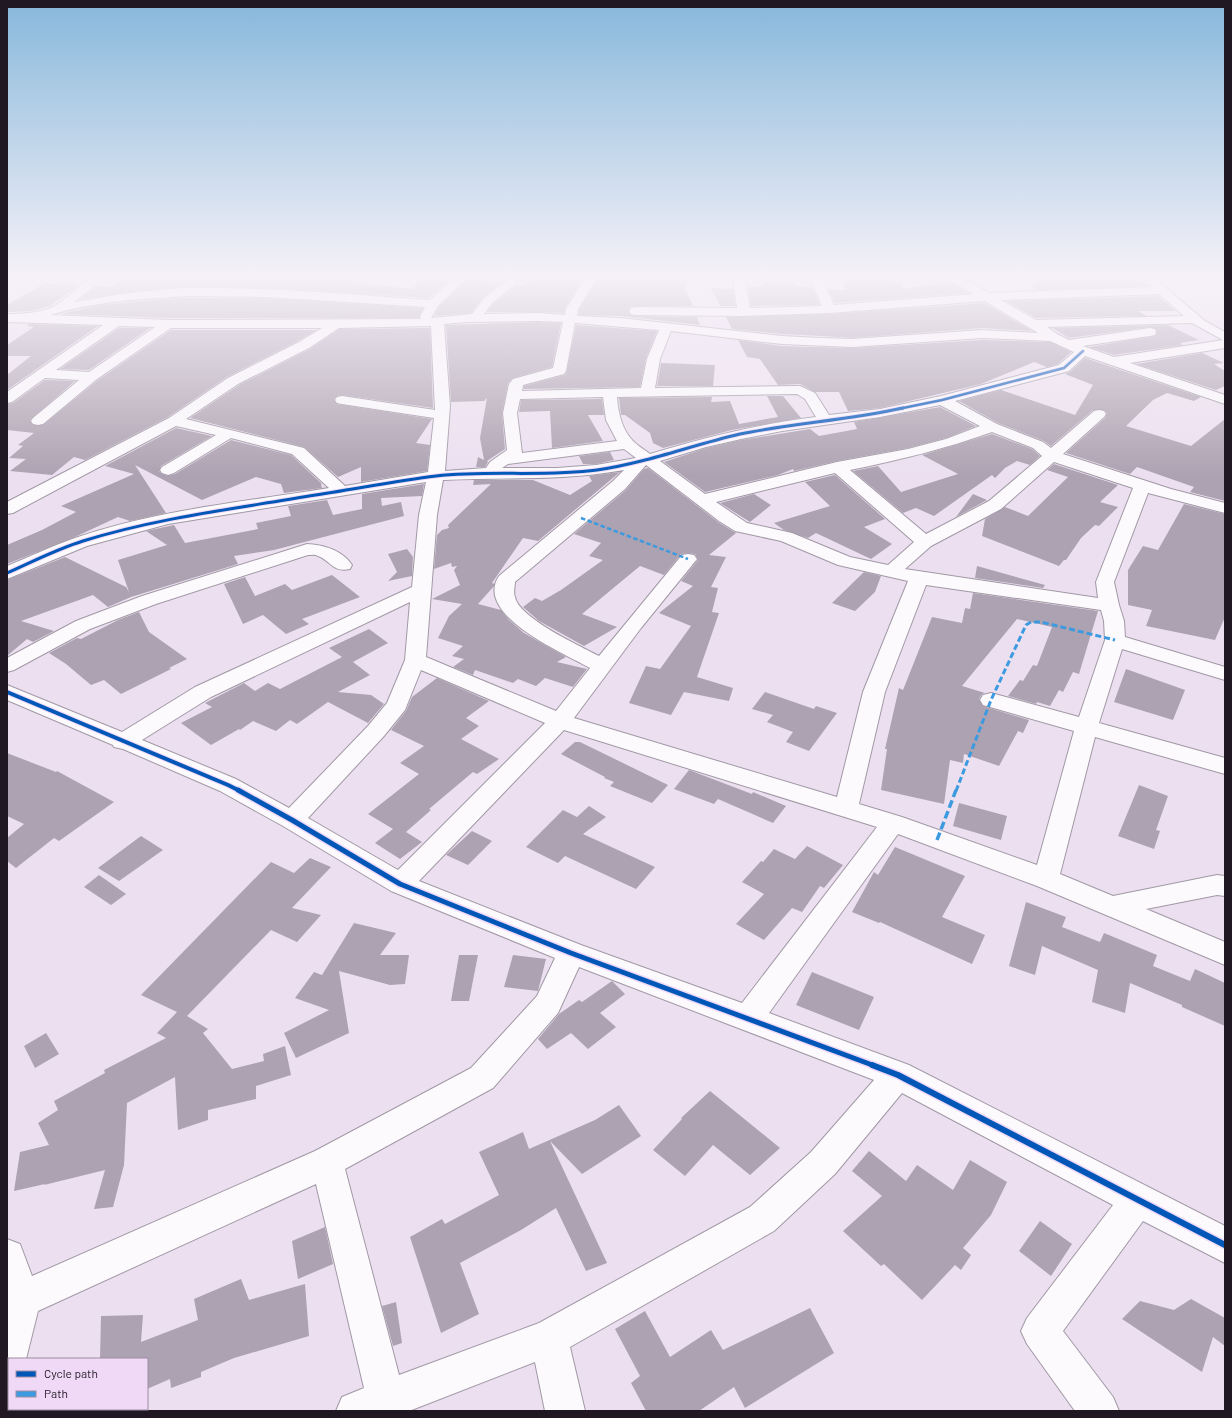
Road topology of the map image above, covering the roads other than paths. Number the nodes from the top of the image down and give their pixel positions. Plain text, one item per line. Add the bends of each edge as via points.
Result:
1 (85, 344) edge
2 (139, 344) edge
3 (305, 344) edge
4 (439, 344) edge
5 (565, 344) edge
6 (659, 344) edge
7 (1072, 344) edge
8 (1225, 344) edge
9 (1068, 345) joint
10 (1210, 347) junction
11 (1083, 351) junction
12 (1224, 357) dead end
13 (1113, 361) junction
14 (40, 376) junction
15 (92, 376) junction
16 (14, 378) dead end
17 (610, 392) junction
18 (648, 392) junction
19 (514, 395) junction
20 (7, 399) edge
21 (342, 400) dead end
22 (942, 400) junction
23 (1225, 400) edge
24 (1099, 414) dead end
25 (442, 416) junction
26 (174, 420) junction
27 (825, 420) junction
28 (38, 421) dead end
29 (992, 427) junction
30 (229, 433) junction
31 (627, 444) junction
32 (1052, 456) junction
33 (503, 460) junction
34 (644, 460) junction
35 (837, 468) junction
36 (168, 470) dead end
37 (490, 473) junction
38 (436, 476) junction
39 (1142, 486) junction
40 (340, 490) junction
41 (703, 500) junction
42 (1225, 508) edge
43 (7, 509) edge
44 (925, 542) junction
45 (688, 559) dead end
46 (343, 565) dead end
47 (891, 572) junction
48 (7, 573) edge
49 (919, 578) junction
50 (421, 590) junction
51 (1108, 605) junction
52 (1115, 640) junction
53 (415, 660) junction
54 (7, 666) edge
55 (602, 666) junction
56 (1225, 674) edge
57 (7, 692) edge
58 (991, 700) dead end
59 (560, 721) junction
60 (1086, 726) junction
61 (122, 742) junction
62 (1225, 766) edge
63 (846, 808) junction
64 (292, 820) junction
65 (893, 823) junction
66 (1046, 879) junction
67 (400, 884) junction
68 (1225, 886) edge
69 (1113, 906) junction
70 (571, 953) junction
71 (1225, 954) edge
72 (748, 1018) junction
73 (898, 1076) junction
74 (327, 1162) junction
75 (1138, 1200) junction
76 (1225, 1245) edge
77 (7, 1257) edge
78 (22, 1299) junction
79 (548, 1338) junction
80 (7, 1361) edge
81 (377, 1407) edge
82 (565, 1411) edge
83 (1099, 1411) edge

1 - 14 street
2 - 15 street
3 - 26 street via 233,381
4 - 25 street
5 - 19 street via 559,371 518,382
6 - 18 street via 649,374
7 - 9 street
8 - 10 street
9 - 11 street
10 - 12 street
10 - 13 street
11 - 13 street
11 - 22 street via 1064,368
13 - 23 street
14 - 15 street
14 - 16 street
14 - 20 street
15 - 28 street
17 - 18 street
17 - 19 street
17 - 31 street via 610,409 614,423
18 - 27 street via 800,390 810,396
19 - 33 street via 510,414 515,452
21 - 25 street
22 - 27 street via 880,413
22 - 29 street
24 - 32 street
25 - 38 street
26 - 30 street
26 - 43 street
27 - 34 street via 741,434
29 - 32 street via 1038,444
29 - 35 street via 910,454
30 - 36 street
30 - 40 street via 298,451
31 - 33 street
31 - 34 street
32 - 39 street
32 - 44 street via 995,505
33 - 37 street
34 - 37 street via 588,471
34 - 41 street
34 - 55 street via 506,580 505,598 512,611 530,627
35 - 41 street
35 - 44 street
37 - 38 street
38 - 40 street
38 - 50 street via 428,515
39 - 42 street
39 - 51 street via 1105,582
40 - 48 street via 168,519 123,530 81,542
41 - 47 street via 741,527 786,537 844,561
44 - 47 street
45 - 55 street
46 - 54 street via 322,550 307,549 149,600 83,625
47 - 49 street
49 - 51 street
49 - 63 street via 874,692
50 - 53 street
50 - 61 street via 203,692
51 - 52 street via 1114,621
52 - 56 street
52 - 60 street
53 - 59 street
53 - 64 street via 397,705 376,731
55 - 59 street
57 - 61 street
58 - 60 street
59 - 63 street
59 - 67 street
60 - 62 street
60 - 66 street
61 - 64 street via 228,785
63 - 65 street
64 - 67 street
65 - 66 street
65 - 72 street
66 - 69 street
67 - 70 street
68 - 69 street via 1217,885
69 - 71 street
70 - 72 street
70 - 74 street via 548,1004 482,1078
72 - 73 street
73 - 75 street
73 - 79 street via 823,1163 762,1219
74 - 78 street
74 - 81 street
75 - 76 street
75 - 83 street via 1040,1331
77 - 78 street
78 - 80 street
79 - 81 street
79 - 82 street

